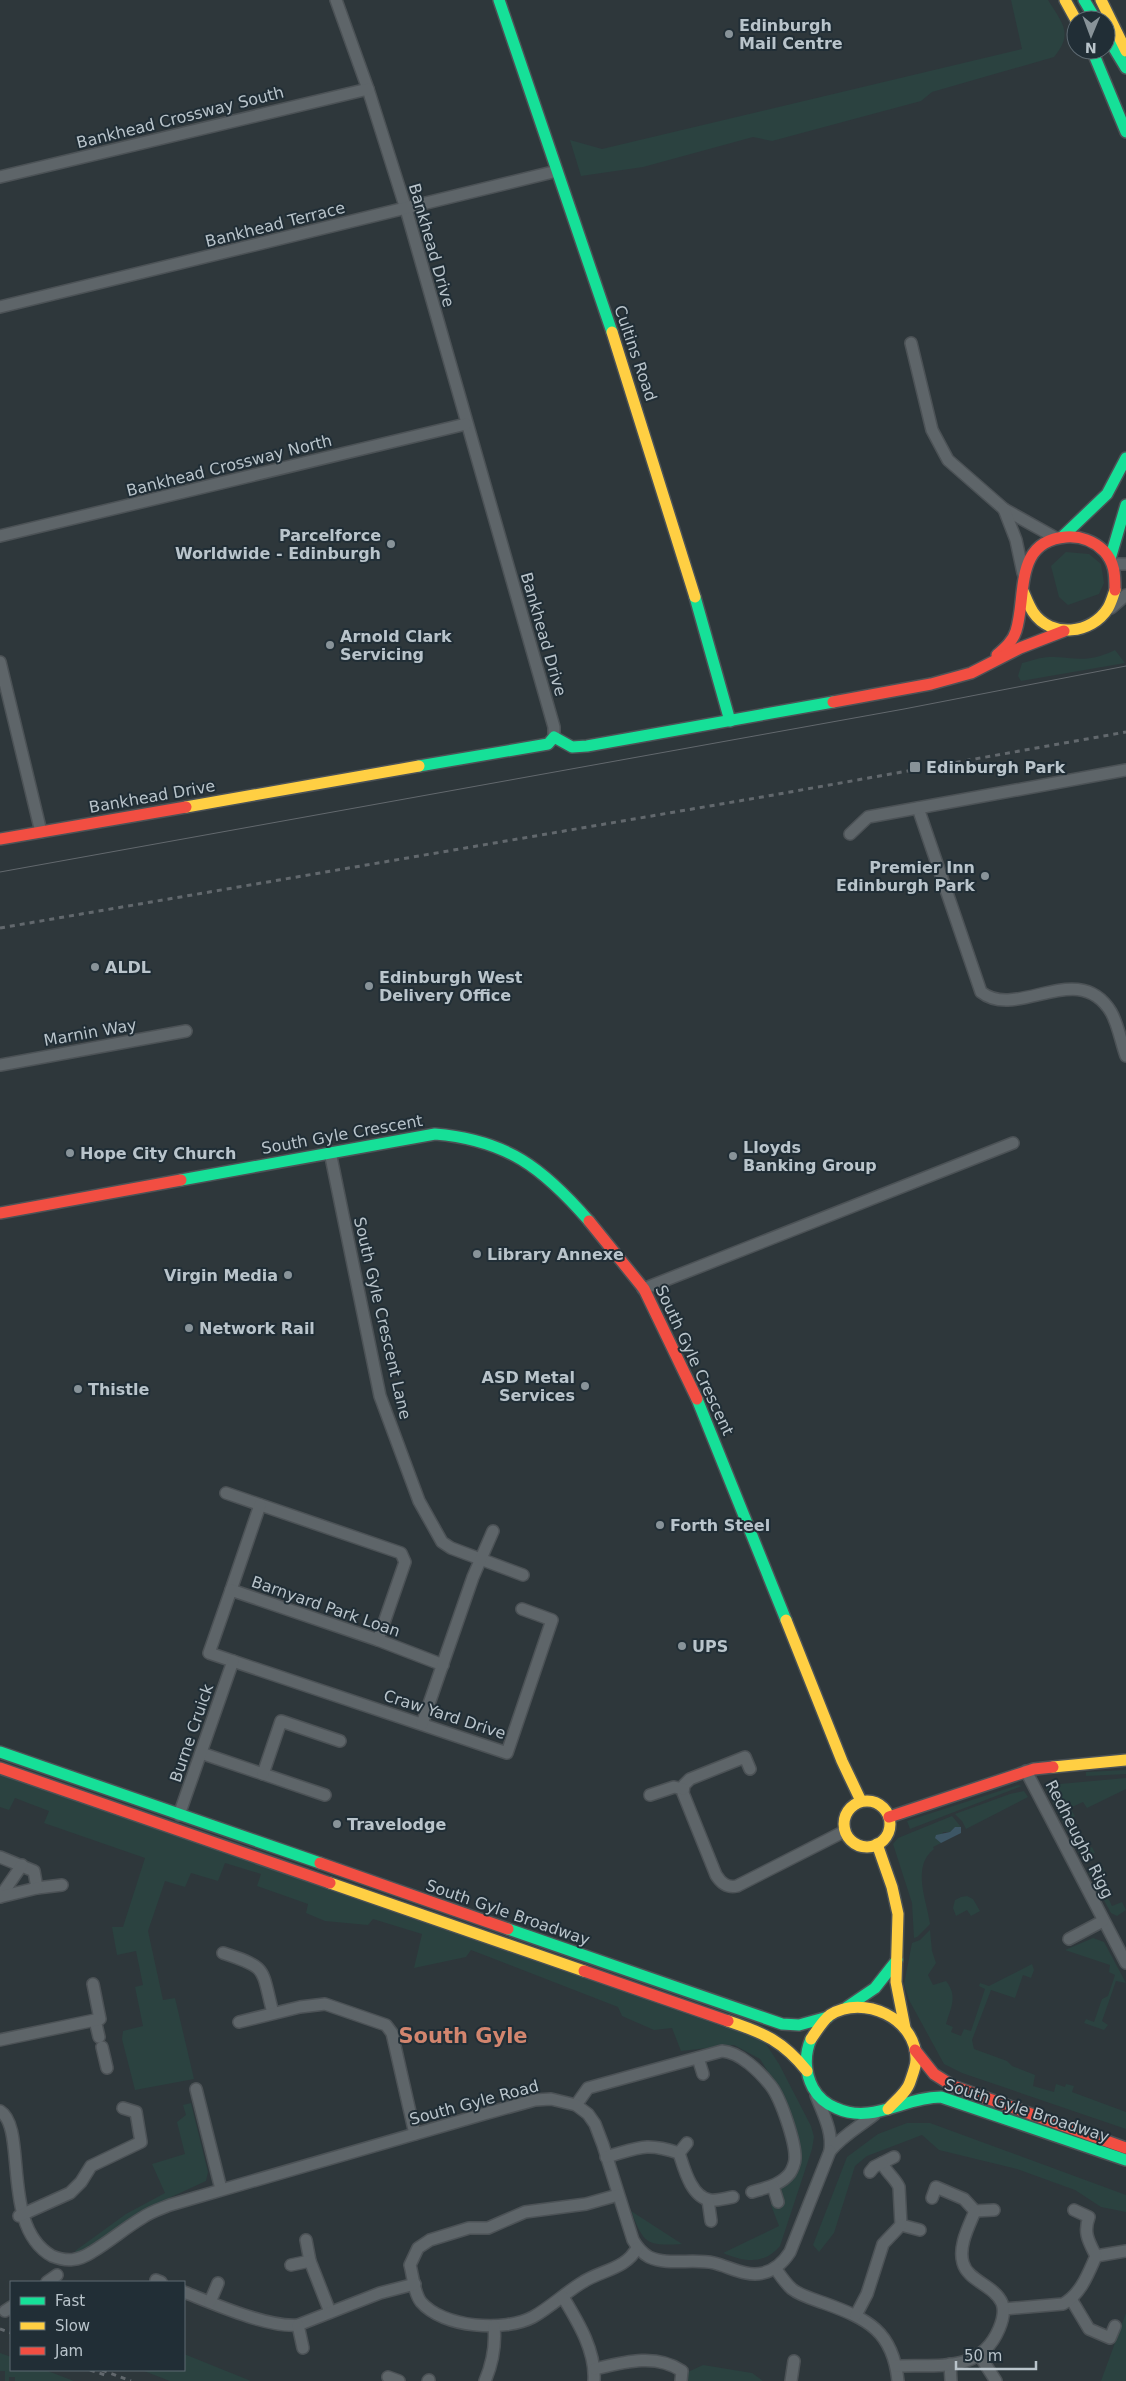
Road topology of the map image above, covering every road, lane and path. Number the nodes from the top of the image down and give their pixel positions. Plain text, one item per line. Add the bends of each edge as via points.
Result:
1 (336, 0) edge
2 (498, 0) edge
3 (1085, 0) edge
4 (1101, 0) edge
5 (1094, 10) edge
6 (1116, 36) edge
7 (1119, 40) junction
8 (1126, 51) edge
9 (1116, 52) edge
10 (1096, 60) edge
11 (1126, 68) edge
12 (368, 89) junction
13 (1126, 132) edge
14 (557, 171) junction
15 (0, 177) edge
16 (406, 209) junction
17 (0, 307) edge
18 (911, 343) dead end
19 (466, 424) junction
20 (1126, 458) edge
21 (1126, 505) edge
22 (1004, 509) junction
23 (0, 536) edge
24 (1059, 538) junction
25 (1112, 561) junction
26 (1126, 564) edge
27 (1023, 573) junction
28 (1023, 591) junction
29 (1126, 595) edge
30 (1111, 608) junction
31 (1064, 631) junction
32 (0, 662) edge
33 (985, 665) junction
34 (730, 721) junction
35 (554, 737) junction
36 (1126, 770) edge
37 (918, 808) junction
38 (41, 832) junction
39 (850, 834) dead end
40 (0, 839) edge
41 (186, 1031) dead end
42 (1126, 1056) edge
43 (0, 1066) edge
44 (1013, 1144) dead end
45 (330, 1152) junction
46 (0, 1213) edge
47 (643, 1288) junction
48 (226, 1493) dead end
49 (260, 1505) junction
50 (493, 1532) dead end
51 (480, 1560) junction
52 (524, 1575) dead end
53 (230, 1590) junction
54 (522, 1609) dead end
55 (378, 1640) junction
56 (209, 1652) joint
57 (233, 1660) junction
58 (443, 1665) junction
59 (422, 1724) junction
60 (340, 1741) dead end
61 (0, 1752) edge
62 (201, 1753) junction
63 (1126, 1760) edge
64 (0, 1768) edge
65 (750, 1769) dead end
66 (1026, 1772) junction
67 (263, 1774) junction
68 (683, 1789) junction
69 (650, 1794) dead end
70 (325, 1795) dead end
71 (861, 1801) junction
72 (179, 1815) junction
73 (889, 1817) junction
74 (175, 1829) junction
75 (845, 1831) junction
76 (877, 1844) junction
77 (0, 1857) edge
78 (22, 1865) junction
79 (62, 1885) dead end
80 (37, 1888) junction
81 (0, 1897) edge
82 (1103, 1921) junction
83 (1069, 1939) dead end
84 (224, 1953) dead end
85 (897, 1960) junction
86 (1126, 1963) edge
87 (93, 1984) dead end
88 (846, 2008) junction
89 (273, 2013) junction
90 (828, 2017) junction
91 (95, 2020) junction
92 (239, 2022) dead end
93 (905, 2028) junction
94 (0, 2040) edge
95 (916, 2050) junction
96 (698, 2058) junction
97 (107, 2068) dead end
98 (807, 2071) junction
99 (703, 2074) dead end
100 (196, 2089) dead end
101 (814, 2090) junction
102 (576, 2105) junction
103 (123, 2108) dead end
104 (888, 2109) junction
105 (0, 2111) edge
106 (876, 2114) junction
107 (415, 2134) junction
108 (687, 2143) dead end
109 (1126, 2148) edge
110 (830, 2151) junction
111 (679, 2153) junction
112 (606, 2157) junction
113 (894, 2157) dead end
114 (1126, 2160) edge
115 (882, 2163) junction
116 (870, 2172) dead end
117 (773, 2186) junction
118 (221, 2189) junction
119 (752, 2192) dead end
120 (618, 2195) junction
121 (733, 2196) dead end
122 (932, 2198) dead end
123 (708, 2200) junction
124 (778, 2202) dead end
125 (994, 2210) dead end
126 (1074, 2210) dead end
127 (975, 2211) junction
128 (19, 2216) junction
129 (711, 2221) dead end
130 (901, 2225) junction
131 (920, 2230) dead end
132 (306, 2240) dead end
133 (637, 2248) junction
134 (1126, 2251) edge
135 (1096, 2256) junction
136 (310, 2261) junction
137 (291, 2266) dead end
138 (775, 2268) junction
139 (57, 2275) dead end
140 (48, 2281) edge
141 (218, 2283) dead end
142 (415, 2284) junction
143 (185, 2292) edge
144 (562, 2297) junction
145 (1071, 2299) junction
146 (210, 2302) junction
147 (1004, 2309) junction
148 (330, 2312) junction
149 (856, 2315) junction
150 (298, 2325) junction
151 (494, 2326) junction
152 (1114, 2326) dead end
153 (303, 2348) dead end
154 (980, 2356) junction
155 (794, 2361) dead end
156 (950, 2364) junction
157 (896, 2366) junction
158 (595, 2369) junction
159 (388, 2377) dead end
160 (400, 2381) edge
161 (485, 2381) edge
162 (594, 2381) edge
163 (681, 2381) edge
164 (791, 2381) edge
165 (898, 2381) edge
166 (951, 2381) edge
167 (996, 2381) edge

1 - 12 street, Bankhead Drive
2 - 14 main road, Cultins Road
3 - 5 main road
4 - 7 main road
6 - 7 main road
7 - 8 main road
9 - 11 main road
10 - 13 main road
12 - 15 street, Bankhead Crossway South
12 - 16 street, Bankhead Drive
14 - 16 street, Bankhead Terrace
14 - 34 main road, Cultins Road via 646,433 707,632
16 - 17 street, Bankhead Terrace
16 - 19 street, Bankhead Drive
18 - 22 street via 936,441 948,460
19 - 23 street, Bankhead Crossway North
19 - 35 street, Bankhead Drive via 554,727
20 - 24 main road via 1107,494
21 - 25 main road
22 - 24 street
22 - 27 street via 1016,540
24 - 25 main road via 1084,538 1103,550
24 - 27 main road via 1038,549 1028,560
25 - 26 street
25 - 30 main road via 1117,586
27 - 28 main road
28 - 31 main road via 1027,606 1037,618 1049,627
28 - 33 main road via 1013,637
29 - 30 street
30 - 31 main road via 1092,626
31 - 33 main road
32 - 38 street
33 - 34 main road via 946,681
34 - 35 main road via 578,747 566,745
35 - 38 main road, Bankhead Drive via 548,744
36 - 37 street
37 - 39 street via 868,816
37 - 42 street via 981,992 996,1000 1069,989 1079,989 1096,996 1111,1012
38 - 40 main road, Bankhead Drive
41 - 43 street, Marnin Way
44 - 47 street
45 - 46 main road, South Gyle Crescent
45 - 47 main road, South Gyle Crescent via 435,1134 456,1134 504,1148 538,1169 568,1195
45 - 51 street, South Gyle Crescent Lane via 380,1396 390,1427 419,1501 442,1542
47 - 71 main road, South Gyle Crescent via 722,1455 842,1761
48 - 49 street
49 - 53 street
49 - 55 street via 401,1553 406,1562
50 - 51 street
51 - 52 street, South Gyle Crescent Lane
51 - 58 street
53 - 55 street, Barnyard Park Loan
53 - 56 street, Barnyard Park Loan
54 - 59 street, Craw Yard Drive via 552,1620 507,1753
55 - 58 street, Barnyard Park Loan
56 - 57 street, Craw Yard Drive
57 - 59 street, Craw Yard Drive
57 - 62 street, Burne Cruick
58 - 59 street
60 - 67 street via 281,1721
61 - 72 main road, South Gyle Broadway
62 - 67 street
62 - 72 street, Burne Cruick
63 - 66 main road via 1051,1766
64 - 74 main road, South Gyle Broadway
65 - 68 street via 745,1757 690,1779
66 - 73 main road
66 - 82 street, Redheughs Rigg
67 - 70 street
68 - 69 street via 674,1787
68 - 75 street via 716,1874 728,1887 737,1886
71 - 73 main road via 881,1805
71 - 75 main road via 848,1810
72 - 74 main road
72 - 90 main road, South Gyle Broadway via 782,2024 799,2025
73 - 76 main road via 889,1830
74 - 98 main road, South Gyle Broadway via 765,2034 780,2041
75 - 76 main road via 854,1843 869,1847
76 - 85 main road via 898,1914
77 - 78 street
78 - 80 street via 34,1871
78 - 81 street
79 - 80 street
80 - 81 street
82 - 83 street, Redheughs Rigg
82 - 86 street, Redheughs Rigg
84 - 89 street via 253,1963 262,1970
85 - 88 main road via 875,1988
85 - 93 main road via 897,1995
87 - 91 street via 100,2019
88 - 90 main road, South Gyle Broadway
88 - 93 main road, South Gyle Broadway via 878,2008
89 - 92 street
89 - 107 street via 325,2004 386,2025 396,2048
90 - 98 main road, South Gyle Broadway via 810,2041
91 - 94 street
91 - 97 street
93 - 95 main road, South Gyle Broadway
95 - 104 main road, South Gyle Broadway via 912,2084
95 - 109 main road, South Gyle Broadway via 934,2074 953,2086
96 - 99 street
96 - 102 street via 588,2088
96 - 117 street via 731,2051 772,2087 793,2142 795,2160 790,2173
98 - 101 main road, South Gyle Broadway
100 - 118 street
101 - 106 main road, South Gyle Broadway via 825,2103 840,2112 858,2116
101 - 110 street via 830,2132
102 - 107 street, South Gyle Road via 564,2100 534,2100
102 - 112 street via 595,2124
103 - 128 street via 136,2112 141,2142 91,2166 70,2193
104 - 106 main road, South Gyle Broadway
104 - 114 main road, South Gyle Broadway via 925,2097 941,2097
105 - 128 street via 5,2114 10,2130 12,2193
106 - 110 street via 841,2137
107 - 118 street, South Gyle Road
108 - 111 street
110 - 138 street via 793,2246
111 - 112 street via 647,2146
111 - 123 street via 697,2194
112 - 120 street
113 - 115 street
115 - 116 street
115 - 130 street via 886,2173 899,2187
117 - 119 street
117 - 124 street
118 - 128 street, South Gyle Road via 144,2216 77,2260 66,2260 44,2252 25,2233
120 - 133 street
120 - 142 street via 586,2204 525,2212 488,2228 469,2228 430,2240 418,2248 410,2265
121 - 123 street
122 - 127 street via 936,2187 964,2199
123 - 129 street
125 - 127 street
126 - 135 street via 1089,2218 1086,2236
127 - 147 street via 963,2243 963,2263 967,2271 995,2294
130 - 131 street
130 - 149 street via 883,2244 876,2272
132 - 136 street
133 - 138 street via 649,2257 665,2261 714,2263 743,2273 762,2274
133 - 144 street via 625,2263 584,2282
134 - 135 street
135 - 145 street
136 - 137 street
136 - 148 street
138 - 149 street via 792,2289
139 - 140 street
141 - 146 street
142 - 148 street
142 - 151 street via 421,2301 436,2312 474,2325
143 - 146 street
144 - 151 street via 532,2317
144 - 158 street via 586,2340
145 - 147 street via 1054,2305
145 - 152 street via 1089,2329 1110,2338
146 - 150 street via 245,2315 289,2326
147 - 154 street via 991,2346
148 - 150 street
149 - 157 street via 883,2337 892,2349
150 - 153 street
151 - 161 street via 493,2363
154 - 156 street
154 - 167 street
155 - 164 street
156 - 157 street
156 - 166 street
157 - 165 street
158 - 162 street
158 - 163 street via 618,2363 658,2360 671,2363 682,2371
159 - 160 street

